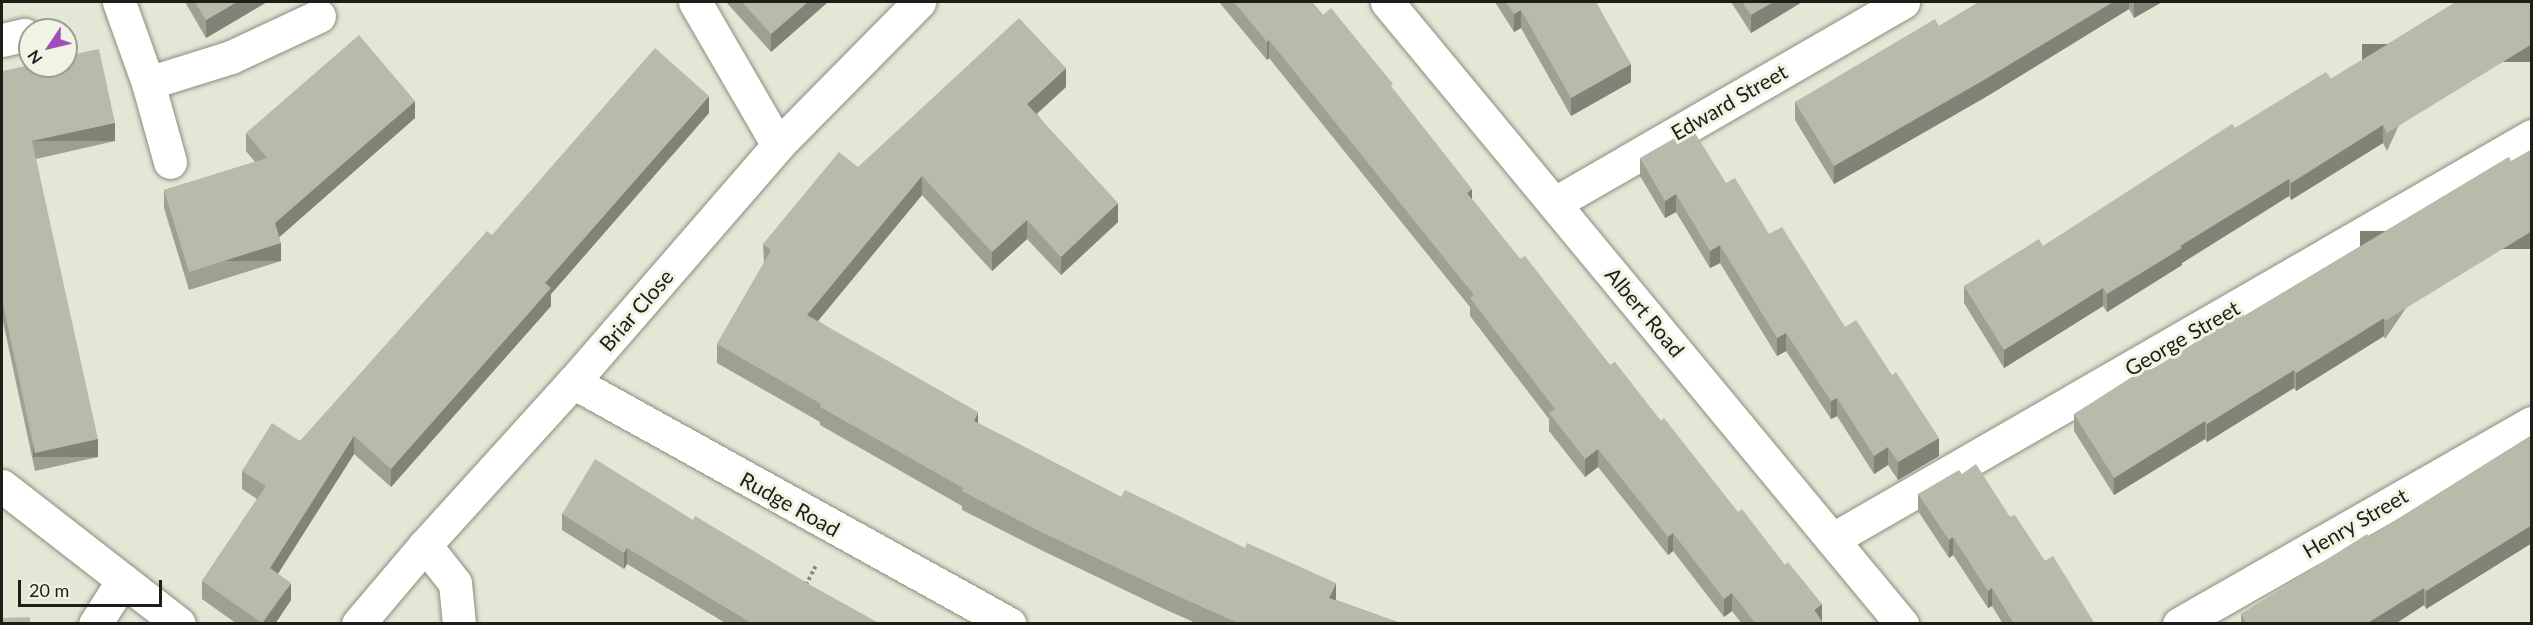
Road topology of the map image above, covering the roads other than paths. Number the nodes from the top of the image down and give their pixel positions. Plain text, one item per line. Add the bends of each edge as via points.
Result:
1 (119, 2) edge
2 (695, 2) edge
3 (919, 2) edge
4 (1387, 2) edge
5 (1903, 2) edge
6 (319, 16) dead end
7 (148, 83) junction
8 (2532, 136) edge
9 (778, 145) junction
10 (170, 162) dead end
11 (1555, 203) junction
12 (573, 382) junction
13 (2532, 423) edge
14 (2, 486) edge
15 (1833, 539) junction
16 (425, 545) junction
17 (123, 580) junction
18 (95, 624) edge
19 (179, 624) edge
20 (358, 624) edge
21 (459, 624) edge
22 (1009, 624) edge
23 (1902, 624) edge
24 (2179, 624) edge

1 - 7 street
2 - 9 street
3 - 9 street, Briar Close
4 - 11 street, Albert Road
5 - 11 street, Edward Street
6 - 7 street via 231,57
7 - 10 street
8 - 15 street, George Street
9 - 12 street, Briar Close
11 - 15 street, Albert Road
12 - 16 street, Briar Close
12 - 22 street, Rudge Road
13 - 24 street, Henry Street
14 - 17 street
15 - 23 street, Albert Road
16 - 20 street, Briar Close
16 - 21 street via 455,583
17 - 18 street
17 - 19 street

